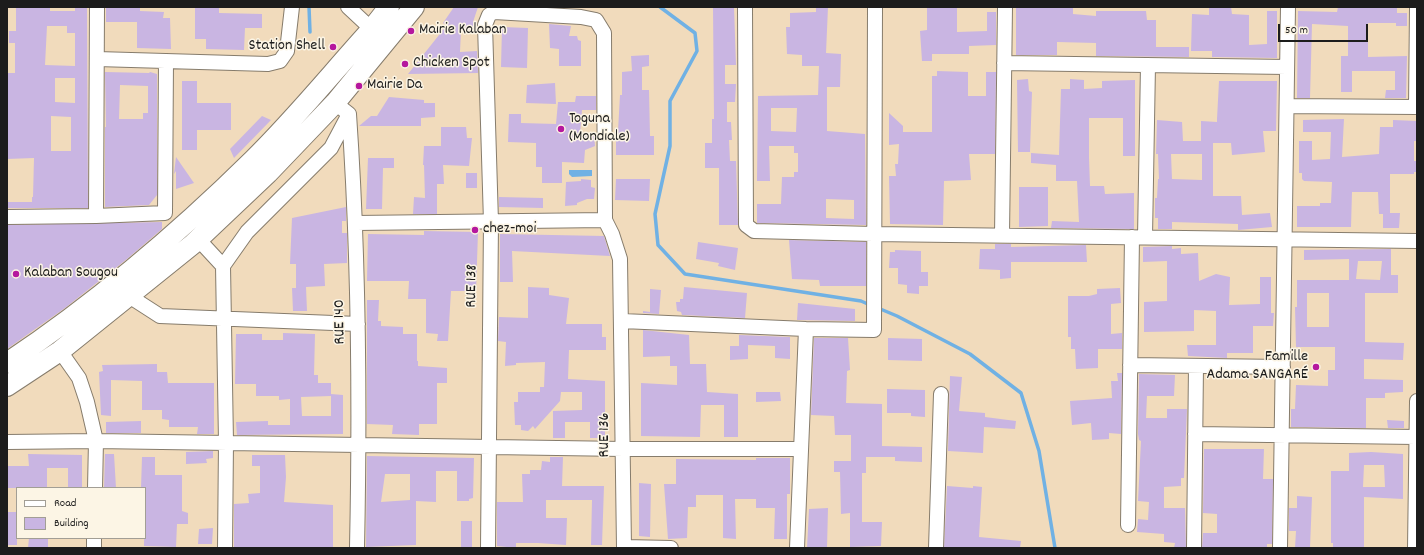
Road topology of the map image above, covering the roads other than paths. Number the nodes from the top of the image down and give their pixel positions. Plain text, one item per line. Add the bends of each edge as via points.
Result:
1 (97, 7) edge
2 (292, 7) edge
3 (348, 7) edge
4 (389, 7) edge
5 (414, 7) edge
6 (745, 7) edge
7 (875, 7) edge
8 (1005, 7) edge
9 (1288, 7) edge
10 (1417, 7) edge
11 (378, 35) junction
12 (97, 59) junction
13 (166, 61) junction
14 (1004, 63) junction
15 (1148, 65) junction
16 (1287, 67) junction
17 (1287, 106) junction
18 (1416, 107) edge
19 (342, 108) junction
20 (165, 213) junction
21 (96, 216) junction
22 (7, 217) edge
23 (605, 220) junction
24 (491, 222) junction
25 (356, 223) junction
26 (180, 229) junction
27 (873, 234) junction
28 (1002, 235) junction
29 (1138, 237) junction
30 (198, 239) junction
31 (1284, 239) junction
32 (1417, 241) edge
33 (223, 266) junction
34 (129, 296) junction
35 (224, 319) junction
36 (622, 321) junction
37 (358, 324) junction
38 (806, 329) junction
39 (60, 351) junction
40 (7, 363) edge
41 (1130, 365) junction
42 (1196, 366) junction
43 (1283, 367) junction
44 (7, 386) edge
45 (941, 394) dead end
46 (1417, 401) edge
47 (1195, 434) junction
48 (1282, 436) junction
49 (1416, 438) edge
50 (96, 441) junction
51 (7, 442) edge
52 (226, 442) junction
53 (359, 445) junction
54 (488, 448) junction
55 (623, 449) junction
56 (800, 449) junction
57 (95, 487) edge
58 (1128, 525) dead end
59 (1416, 528) edge
60 (225, 548) edge
61 (357, 548) edge
62 (488, 548) edge
63 (624, 548) edge
64 (671, 548) edge
65 (797, 548) edge
66 (936, 548) edge
67 (1194, 548) edge
68 (1280, 548) edge
69 (1415, 548) edge

1 - 12 street
2 - 13 street via 287,52 280,61 268,64
3 - 11 street
4 - 11 highway
5 - 11 highway
6 - 27 street via 746,225 754,231 763,232
7 - 27 street
8 - 14 street
9 - 16 street
10 - 18 street
11 - 19 highway
11 - 26 highway
12 - 13 street
12 - 21 street
13 - 20 street
14 - 15 street
14 - 28 street
15 - 16 street
15 - 29 street
16 - 17 street
17 - 18 street
17 - 31 street
19 - 25 street, RUE 140
19 - 30 highway
19 - 33 street via 331,148 247,232
20 - 21 street
20 - 26 street
21 - 22 street
23 - 24 street
23 - 24 street, RUE 138 via 605,60 604,33 601,26 596,20 581,17 494,12 489,15 484,25
23 - 36 street, RUE 136 via 620,259
24 - 25 street
24 - 54 street, RUE 138
25 - 37 street, RUE 140
26 - 40 highway via 98,296
27 - 28 street
27 - 38 street via 874,330
28 - 29 street
29 - 31 street
29 - 41 street
30 - 33 street
30 - 34 highway
31 - 32 street
31 - 43 street
33 - 35 street
34 - 35 street via 160,316
34 - 39 highway
35 - 37 street
35 - 52 street
36 - 38 street
36 - 55 street, RUE 136
37 - 53 street, RUE 140
38 - 56 street
39 - 44 highway
39 - 50 street via 79,378 88,402
41 - 42 street
41 - 58 street
42 - 43 street
42 - 47 street
43 - 48 street
45 - 66 street
46 - 49 street
47 - 48 street
47 - 67 street
48 - 49 street
48 - 68 street
49 - 59 street
50 - 51 street
50 - 52 street
50 - 57 street
52 - 53 street
52 - 60 street
53 - 54 street
53 - 61 street, RUE 140
54 - 55 street
54 - 62 street, RUE 138
55 - 56 street
55 - 63 street, RUE 136
56 - 65 street
59 - 69 street
63 - 64 street

